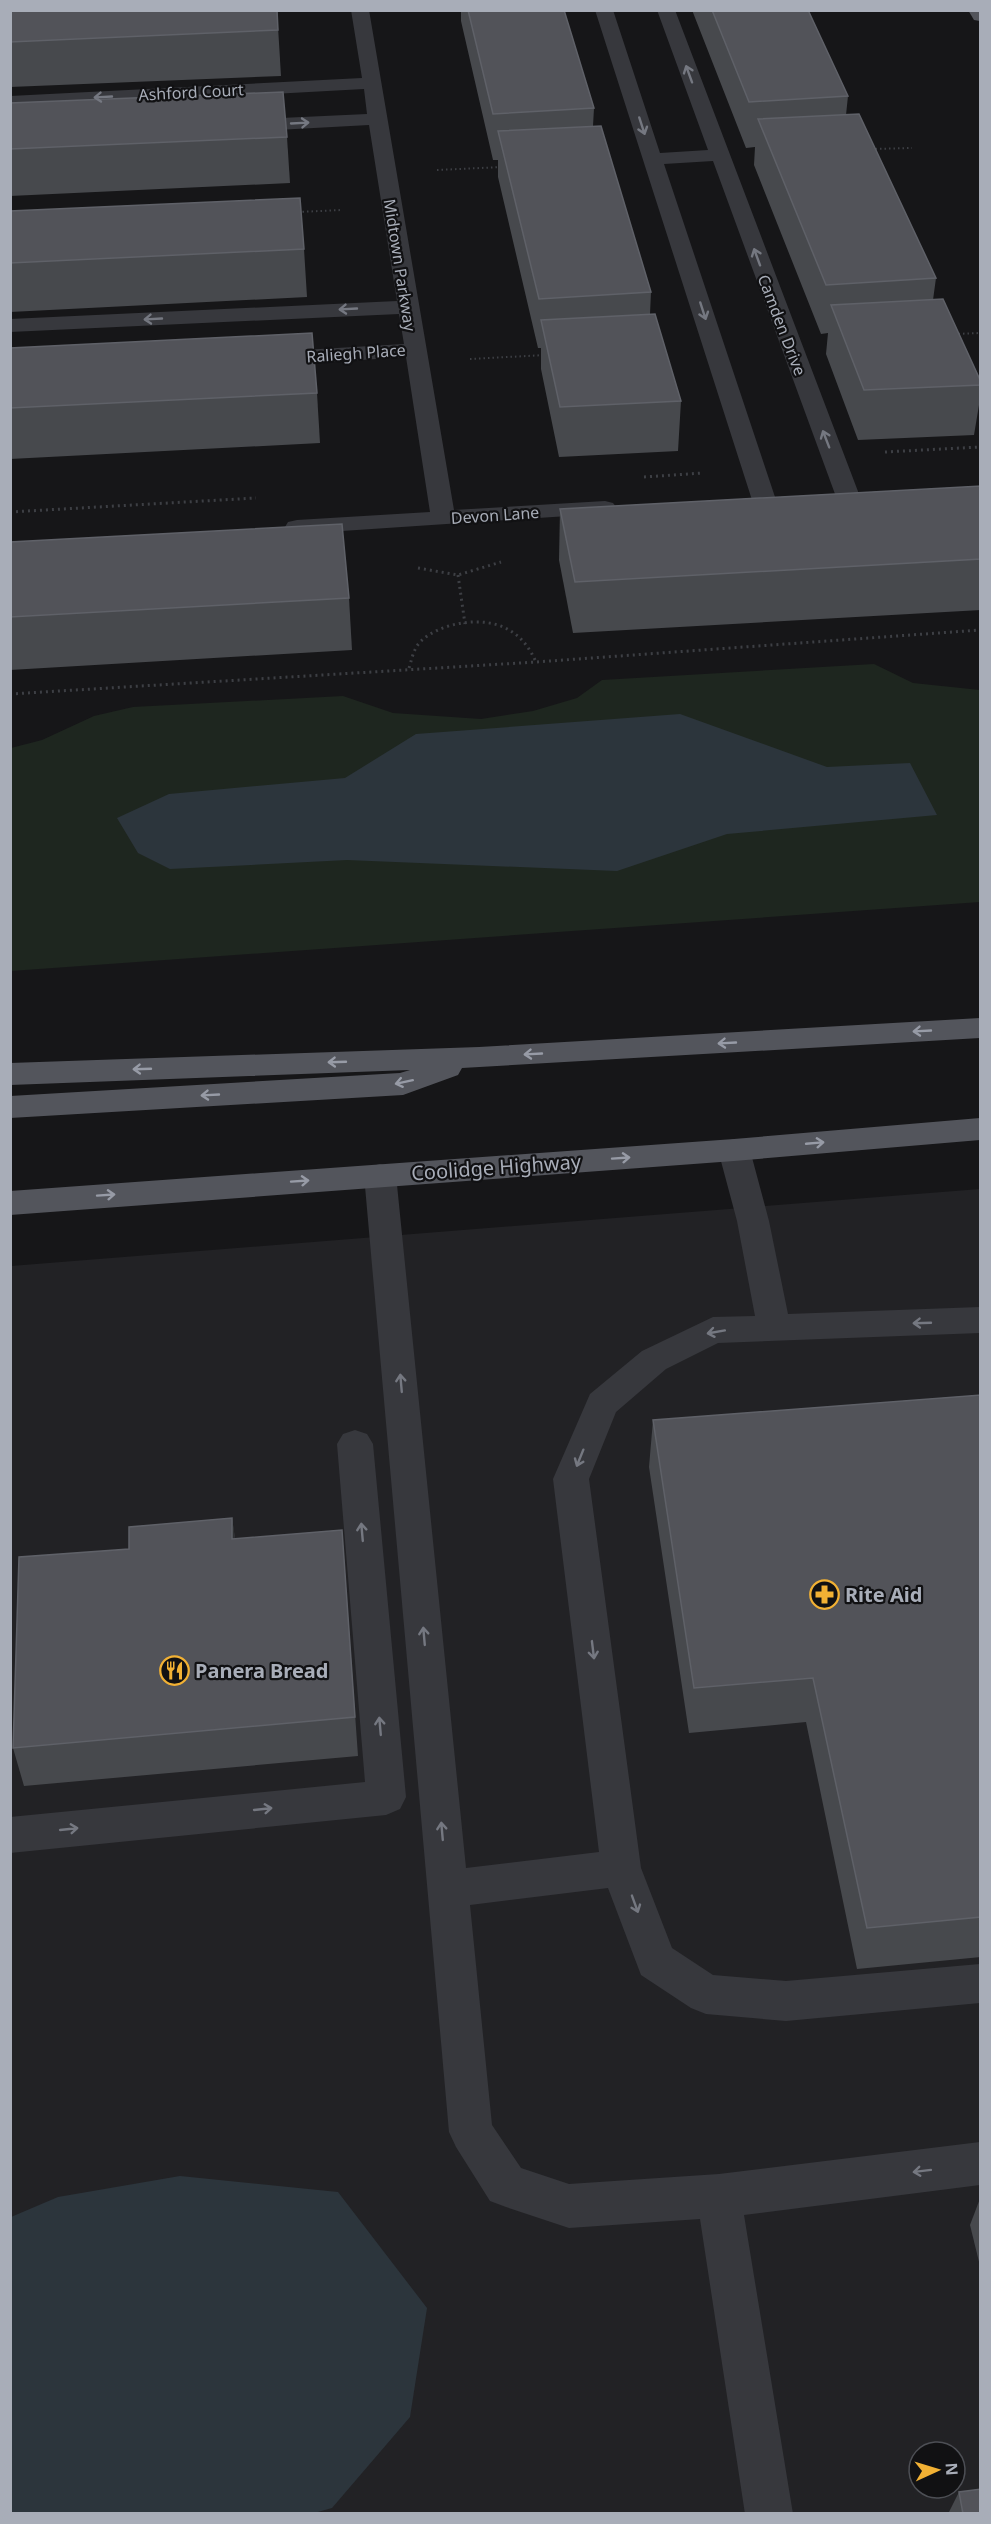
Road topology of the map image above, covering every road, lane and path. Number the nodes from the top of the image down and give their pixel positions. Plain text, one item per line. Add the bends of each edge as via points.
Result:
1 (360, 10) edge
2 (604, 10) edge
3 (666, 10) edge
4 (977, 10) edge
5 (981, 16) edge
6 (372, 83) junction
7 (10, 102) edge
8 (377, 119) junction
9 (220, 127) edge
10 (912, 147) dead end
11 (865, 149) edge
12 (719, 155) junction
13 (652, 159) junction
14 (511, 166) edge
15 (431, 170) dead end
16 (348, 209) dead end
17 (291, 212) edge
18 (406, 307) junction
19 (10, 327) edge
20 (981, 333) edge
21 (946, 335) edge
22 (414, 350) junction
23 (557, 354) edge
24 (466, 359) dead end
25 (249, 360) edge
26 (981, 447) edge
27 (875, 452) dead end
28 (846, 494) edge
29 (257, 498) dead end
30 (764, 500) edge
31 (623, 507) edge
32 (10, 512) edge
33 (443, 518) junction
34 (269, 528) edge
35 (458, 575) dead end
36 (465, 624) junction
37 (981, 630) edge
38 (536, 662) junction
39 (409, 668) junction
40 (10, 694) edge
41 (981, 1028) edge
42 (479, 1057) junction
43 (10, 1074) edge
44 (10, 1107) edge
45 (981, 1129) edge
46 (734, 1150) junction
47 (380, 1175) junction
48 (10, 1203) edge
49 (981, 1320) edge
50 (774, 1329) junction
51 (355, 1444) dead end
52 (10, 1835) edge
53 (621, 1868) junction
54 (448, 1889) junction
55 (981, 1984) edge
56 (981, 2163) edge
57 (719, 2196) junction
58 (770, 2514) edge

1 - 6 street, Midtown Parkway
2 -> 13 street
12 -> 3 street, Camden Drive
4 - 5 main road
6 -> 7 street, Ashford Court
6 - 8 street, Midtown Parkway
9 -> 8 street, Ashford Court
8 - 18 street, Midtown Parkway
10 - 11 path
12 - 13 street
28 -> 12 street, Camden Drive
13 -> 30 street
14 - 15 path
16 - 17 path
18 -> 19 street
18 - 22 street, Midtown Parkway
20 - 21 path
22 - 25 street, Raliegh Place
22 - 33 street, Midtown Parkway
23 - 24 path
26 - 27 path
29 - 32 path
31 - 33 street, Devon Lane
33 - 34 street, Devon Lane
35 - 36 path
36 - 38 path via 498,625 518,636
36 - 39 path via 441,628 426,639 414,650
37 - 38 path
38 - 39 path
39 - 40 path
41 -> 42 main road
42 -> 43 main road
42 -> 44 main road via 403,1084
46 -> 45 main road, Coolidge Highway
47 -> 46 main road, Coolidge Highway
46 - 50 street via 753,1221
48 -> 47 main road, Coolidge Highway
54 -> 47 street
49 -> 50 street
50 -> 53 street via 712,1330 654,1360 602,1404 572,1479
52 -> 51 street via 386,1797
53 - 54 street
53 -> 55 street via 656,1961 706,1994 786,2001
54 - 57 street via 471,2132 506,2185 569,2206
56 -> 57 street
57 - 58 street

